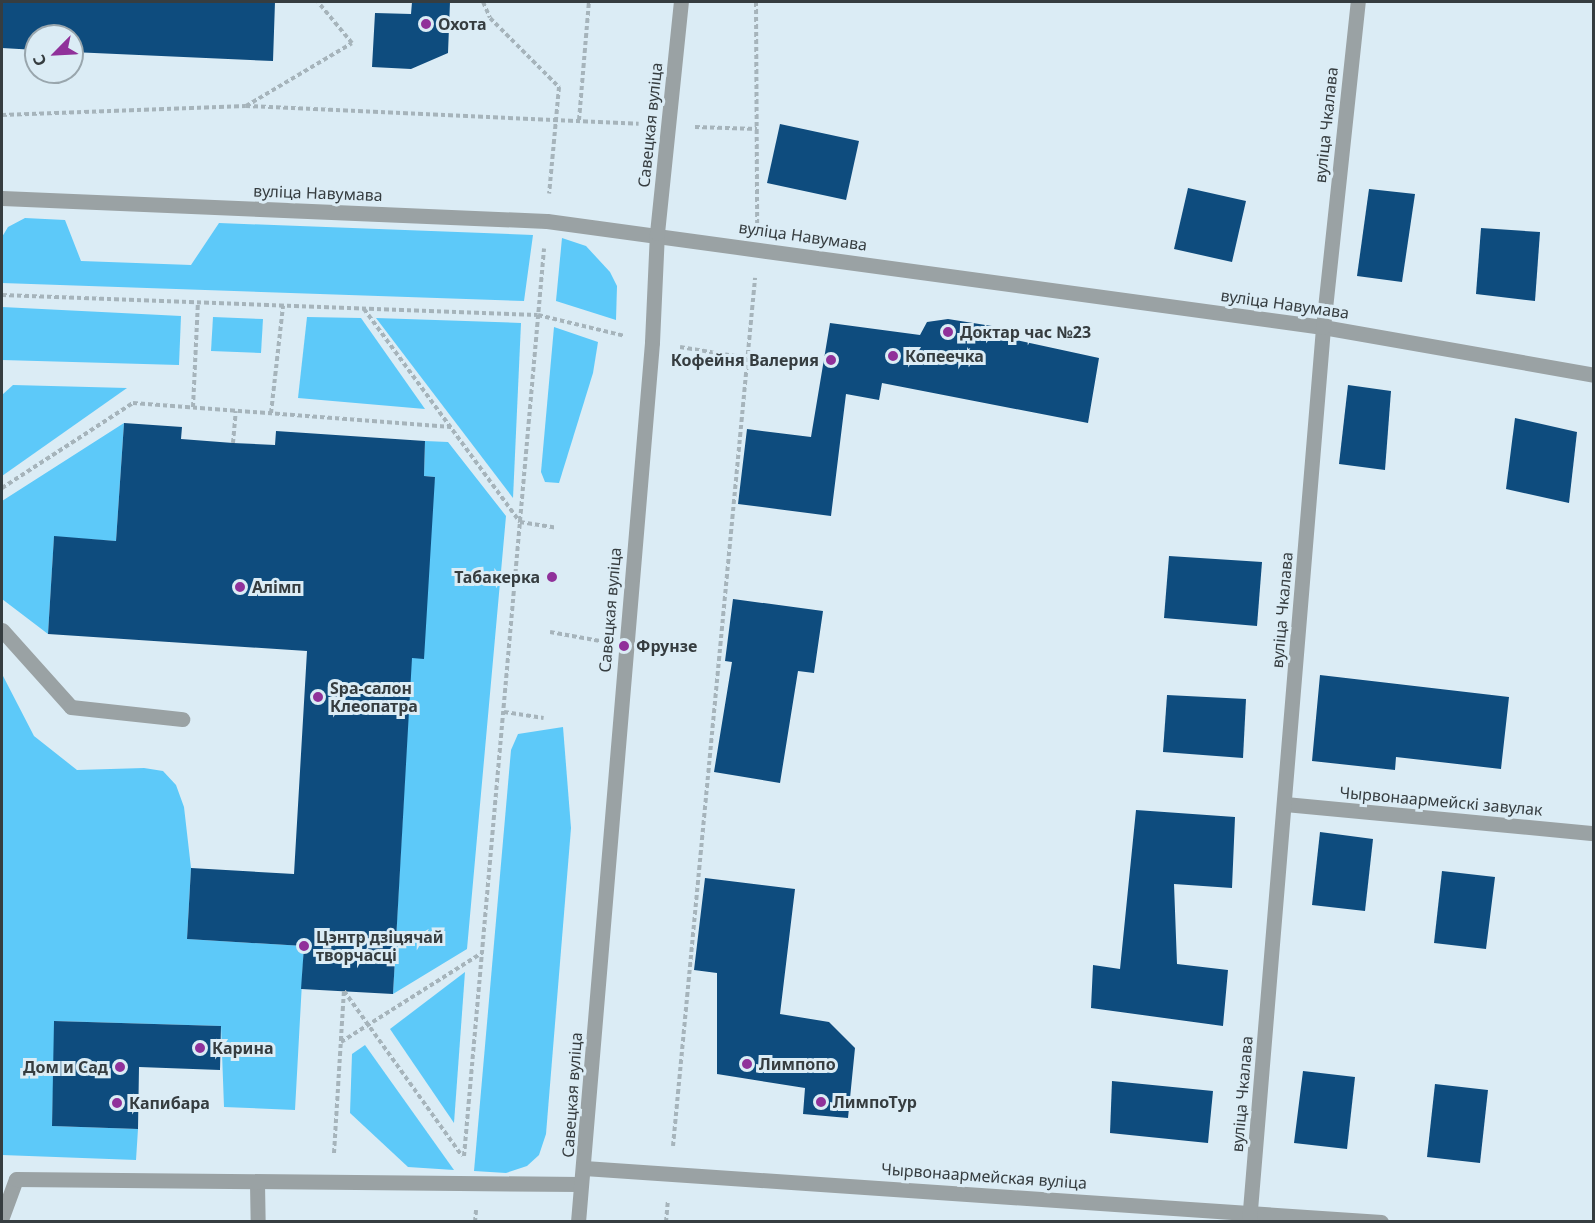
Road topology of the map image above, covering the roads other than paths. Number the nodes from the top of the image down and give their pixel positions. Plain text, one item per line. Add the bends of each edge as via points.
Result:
1 (681, 2) edge
2 (1358, 2) edge
3 (2, 198) edge
4 (657, 233) junction
5 (1323, 327) junction
6 (1593, 375) edge
7 (2, 630) edge
8 (182, 719) dead end
9 (1285, 804) junction
10 (1593, 833) edge
11 (584, 1168) junction
12 (257, 1183) junction
13 (580, 1184) junction
14 (1250, 1216) edge
15 (2, 1218) edge
16 (258, 1221) edge
17 (578, 1221) edge
18 (1381, 1221) edge

1 - 4 street, Савецкая вуліца
2 - 5 street, вуліца Чкалава
3 - 4 street, вуліца Навумава via 547,221
4 - 5 street, вуліца Навумава
4 - 11 street, Савецкая вуліца via 652,342
5 - 6 street, вуліца Навумава
5 - 9 street, вуліца Чкалава
7 - 8 street via 71,707
9 - 10 street, Чырвонаармейскі завулак
9 - 14 street, вуліца Чкалава
11 - 13 street, Савецкая вуліца
11 - 14 street, Чырвонаармейская вуліца
12 - 13 street
12 - 15 street via 16,1179
12 - 16 street
13 - 17 street, Савецкая вуліца
14 - 18 street, Чырвонаармейская вуліца

